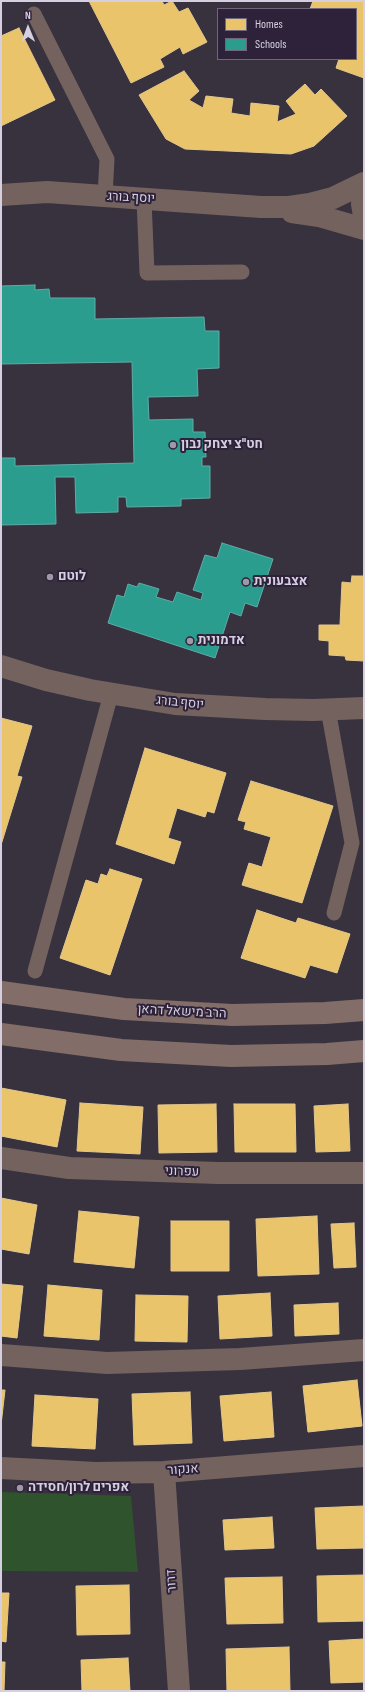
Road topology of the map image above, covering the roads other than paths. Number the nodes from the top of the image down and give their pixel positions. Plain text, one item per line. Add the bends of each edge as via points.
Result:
1 (34, 14) dead end
2 (364, 183) edge
3 (364, 191) edge
4 (1, 195) edge
5 (105, 196) junction
6 (144, 199) junction
7 (261, 207) junction
8 (364, 216) edge
9 (364, 229) edge
10 (242, 272) dead end
11 (1, 666) edge
12 (111, 694) junction
13 (364, 708) edge
14 (328, 709) junction
15 (334, 913) dead end
16 (36, 971) dead end
17 (1, 992) edge
18 (364, 1010) edge
19 (1, 1034) edge
20 (364, 1051) edge
21 (1, 1158) edge
22 (364, 1173) edge
23 (364, 1350) edge
24 (1, 1355) edge
25 (364, 1456) edge
26 (1, 1468) edge
27 (164, 1472) junction
28 (179, 1691) edge

1 - 5 lane via 107,159
2 - 7 street, יוסף בורג via 321,201
3 - 8 street
4 - 5 street, יוסף בורג via 47,192
5 - 6 street, יוסף בורג
6 - 7 street, יוסף בורג
6 - 10 lane via 147,273
7 - 9 street, יוסף בורג via 319,216
11 - 12 street, יוסף בורג via 46,680
12 - 14 street, יוסף בורג via 175,704 265,709
12 - 16 lane
13 - 14 street, יוסף בורג
14 - 15 lane via 352,843
17 - 18 street, הרב מישאל דהאן via 124,1009 225,1015
19 - 20 street via 121,1050 231,1056
21 - 22 street, עפרוני via 69,1168 218,1173
23 - 24 street via 240,1359 107,1363
25 - 27 street, אנקור
26 - 27 street, אנקור via 96,1473
27 - 28 street, דרור

